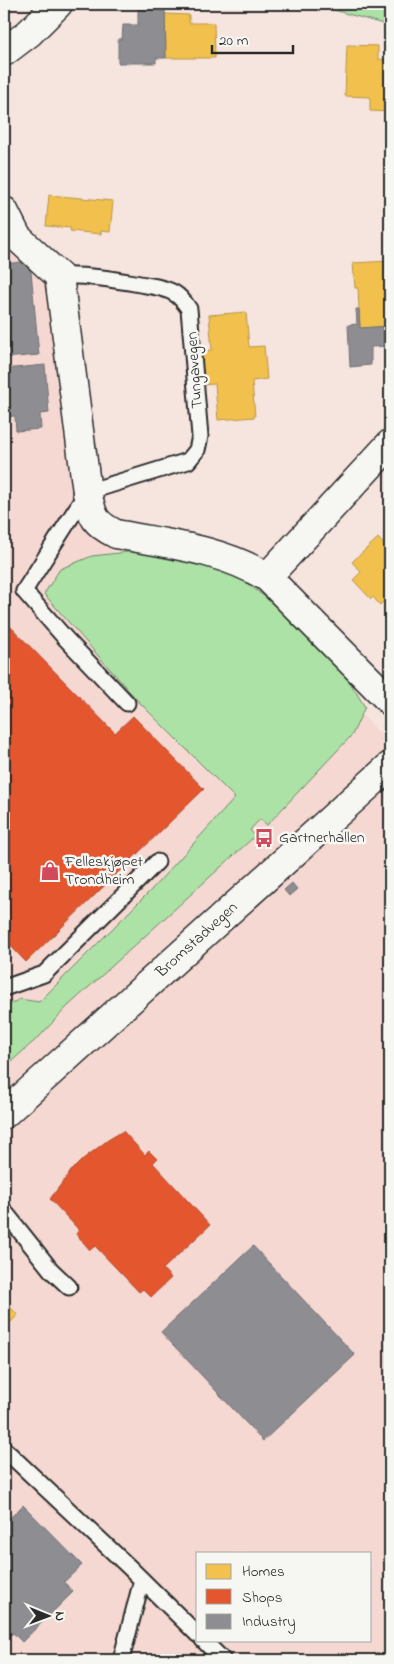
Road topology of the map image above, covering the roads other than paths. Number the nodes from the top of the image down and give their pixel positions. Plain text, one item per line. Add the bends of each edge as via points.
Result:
1 (58, 4) edge
2 (4, 52) edge
3 (4, 211) edge
4 (59, 276) junction
5 (390, 444) edge
6 (87, 492) junction
7 (267, 577) junction
8 (390, 700) edge
9 (127, 703) dead end
10 (390, 766) edge
11 (156, 862) dead end
12 (4, 988) edge
13 (4, 1114) edge
14 (4, 1212) edge
15 (69, 1287) dead end
16 (4, 1450) edge
17 (142, 1580) junction
18 (196, 1634) edge
19 (204, 1642) edge
20 (121, 1660) edge
21 (223, 1660) edge

1 - 2 street via 29,34
3 - 4 street via 17,237
4 - 6 street
4 - 6 lane, Tungavegen via 108,278 154,287 173,292 189,309 200,436 197,450 188,461
5 - 7 street
6 - 7 street via 94,518 116,534 206,551 230,558
6 - 9 lane via 24,591
7 - 8 street
10 - 13 street, Bromstadvegen
11 - 12 lane via 44,974
14 - 15 lane via 50,1270
16 - 17 lane
17 - 18 lane
17 - 20 lane
19 - 21 lane

